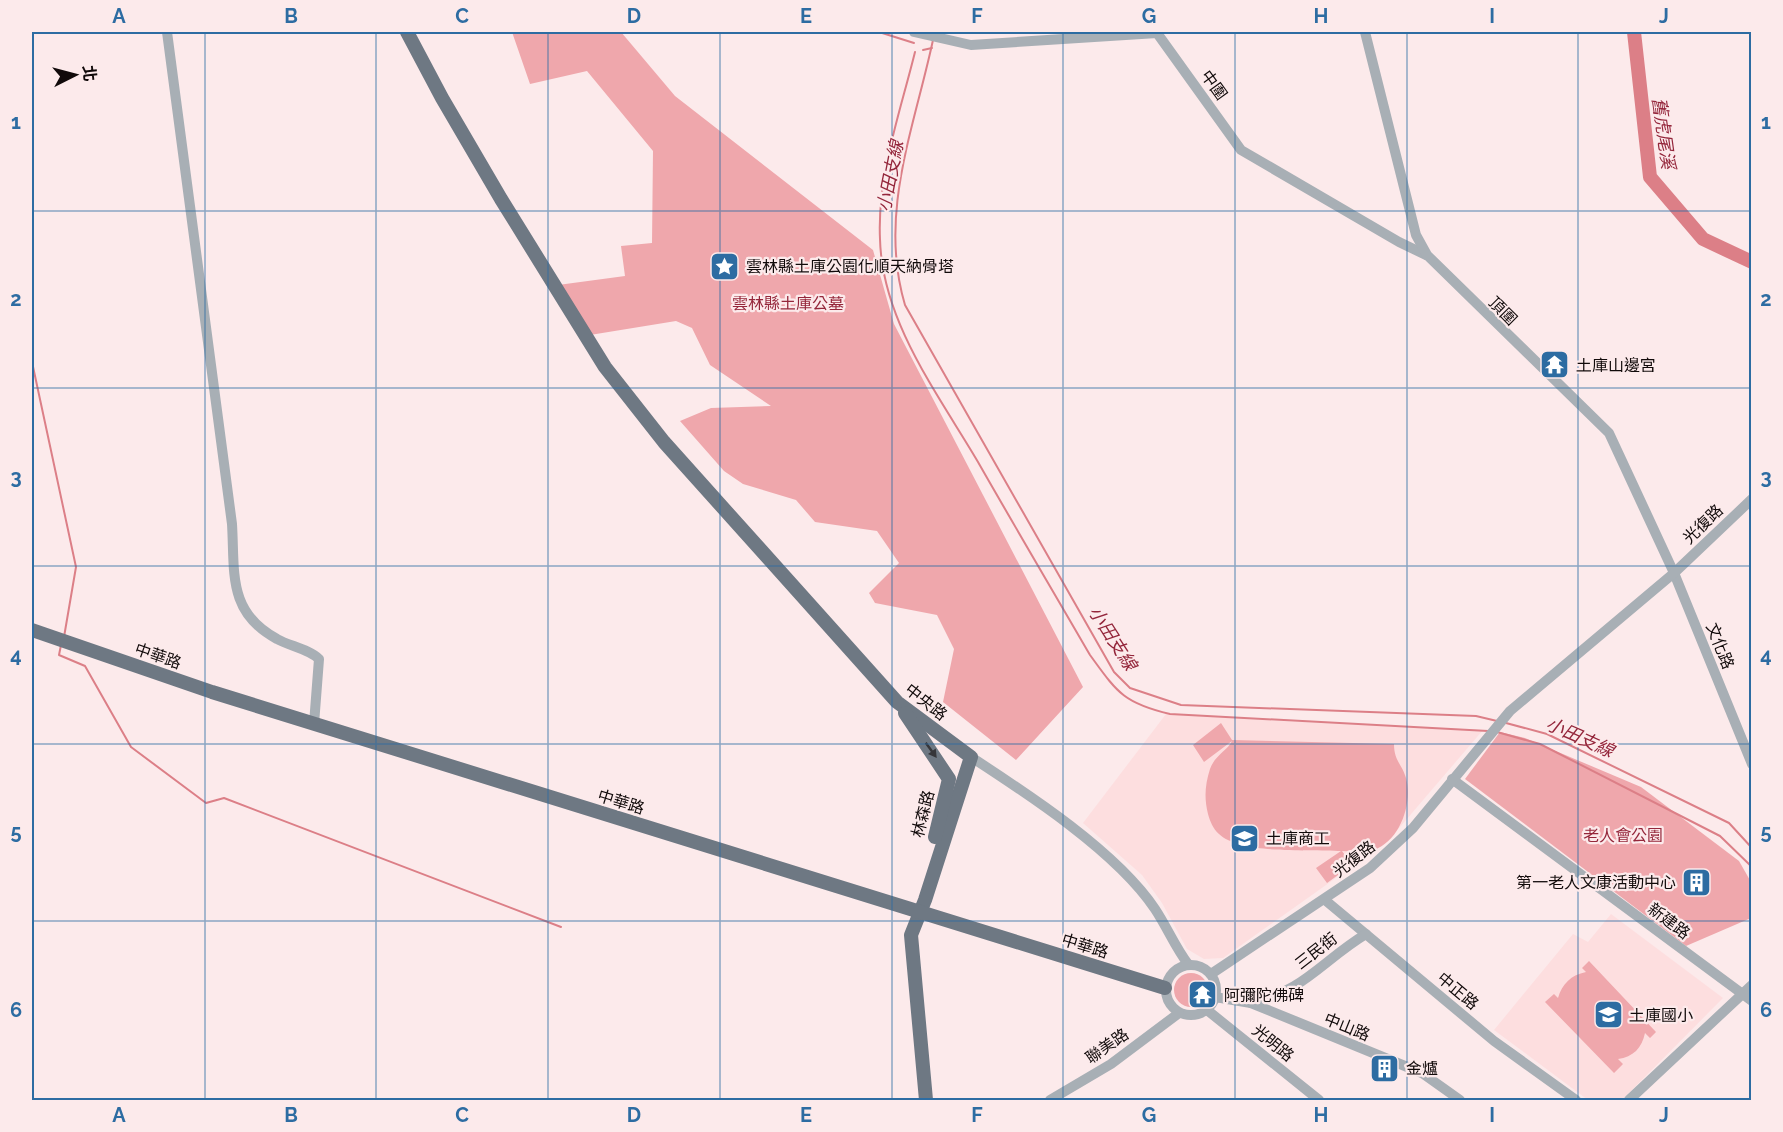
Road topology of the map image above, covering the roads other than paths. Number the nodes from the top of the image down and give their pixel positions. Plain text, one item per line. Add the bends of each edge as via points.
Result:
1 (167, 32) edge
2 (406, 32) edge
3 (918, 32) edge
4 (1367, 37) edge
5 (1426, 255) junction
6 (1752, 499) edge
7 (1674, 573) junction
8 (32, 630) edge
9 (897, 702) junction
10 (314, 724) junction
11 (971, 756) junction
12 (1752, 764) edge
13 (1452, 779) junction
14 (1325, 900) junction
15 (919, 912) junction
16 (1366, 934) junction
17 (1188, 964) junction
18 (1211, 974) junction
19 (1752, 985) edge
20 (1165, 988) junction
21 (1740, 993) junction
22 (1215, 998) junction
23 (1752, 1001) edge
24 (1251, 1004) junction
25 (1207, 1010) junction
26 (1179, 1013) junction
27 (926, 1101) edge
28 (1050, 1101) edge
29 (1319, 1101) edge
30 (1460, 1101) edge
31 (1576, 1101) edge
32 (1629, 1101) edge

1 - 10 street via 237,596 245,611 271,636 319,659
2 - 9 main road, 中央路 via 501,199 604,367 663,442
3 - 5 street, 中圍 via 971,45 1157,33 1241,150
4 - 5 street, 頂圍 via 1416,235
5 - 7 street, 頂圍 via 1609,434
6 - 7 street, 光復路
7 - 12 street, 文化路
7 - 13 street, 光復路 via 1510,711
8 - 10 main road, 中華路
9 - 11 main road, 中央路
9 -> 15 main road, 林森路 via 949,779 918,898
10 - 15 main road, 中華路
11 - 15 main road, 林森路
11 - 17 street, 中央路 via 1076,830 1107,858 1155,909
13 - 14 street, 光復路 via 1413,828 1370,868
13 - 21 street, 新建路
14 - 16 street, 中正路
14 - 18 street, 光復路
15 - 20 main road, 中華路
15 - 27 main road, 林森路 via 910,935
16 - 24 street, 三民街 via 1281,995
16 - 31 street, 中正路 via 1494,1041
17 - 18 street
17 - 20 street via 1172,972
18 - 22 street
19 - 21 street
20 - 26 street via 1169,1003
21 - 23 street, 新建路
21 - 32 street
22 - 24 street, 中山路
22 - 25 street
24 - 30 street, 中山路 via 1422,1073
25 - 26 street via 1194,1016
25 - 29 street, 光明路
26 - 28 street, 聯美路 via 1111,1064

